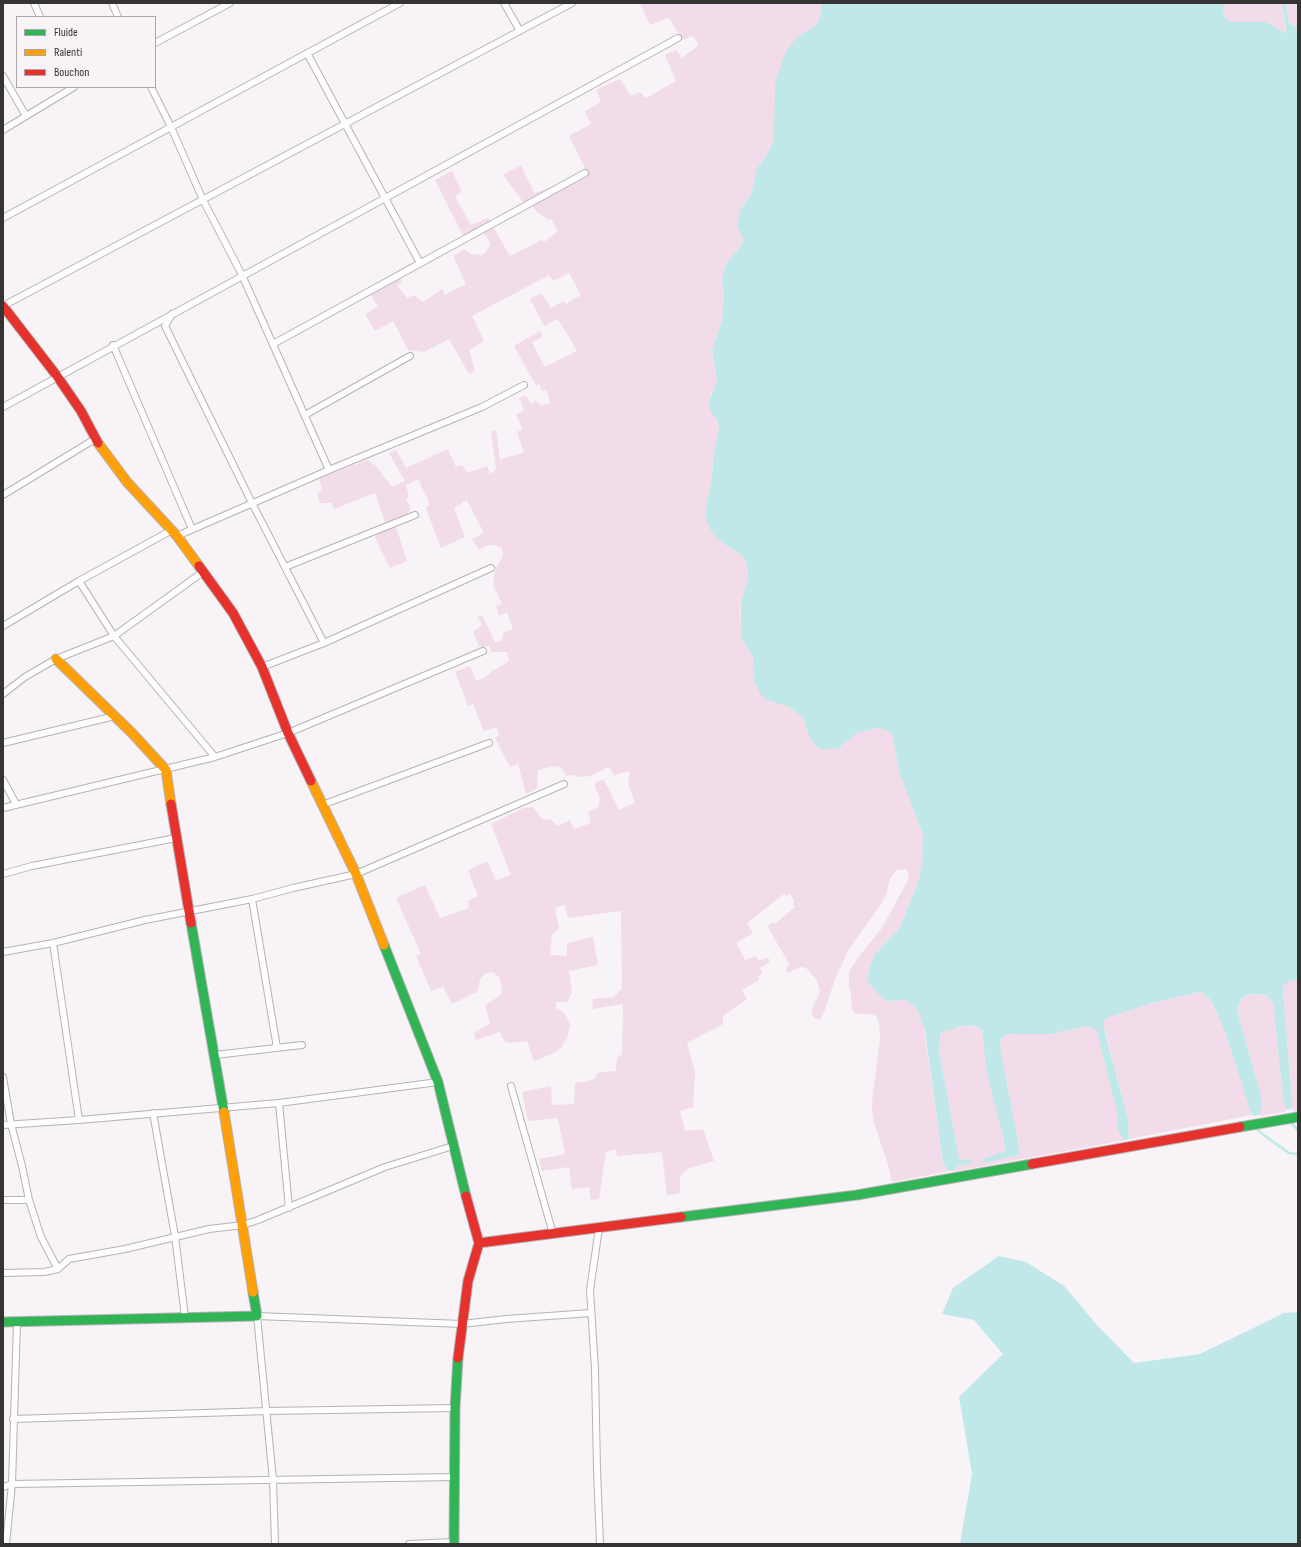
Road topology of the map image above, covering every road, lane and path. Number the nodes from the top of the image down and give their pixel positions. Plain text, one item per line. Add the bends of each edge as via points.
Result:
1 (34, 3) edge
2 (112, 3) edge
3 (230, 3) edge
4 (400, 3) edge
5 (504, 3) edge
6 (572, 3) edge
7 (40, 16) edge
8 (118, 16) edge
9 (520, 31) junction
10 (678, 38) dead end
11 (156, 42) edge
12 (307, 53) junction
13 (3, 76) edge
14 (71, 88) edge
15 (152, 88) edge
16 (26, 116) junction
17 (345, 124) junction
18 (171, 127) junction
19 (3, 130) edge
20 (585, 173) dead end
21 (385, 197) junction
22 (203, 200) junction
23 (3, 218) edge
24 (420, 263) junction
25 (242, 275) junction
26 (3, 306) edge
27 (173, 313) junction
28 (273, 344) junction
29 (113, 345) junction
30 (410, 356) dead end
31 (57, 376) junction
32 (524, 384) dead end
33 (3, 407) edge
34 (305, 415) junction
35 (95, 440) junction
36 (329, 470) junction
37 (3, 495) edge
38 (252, 503) junction
39 (415, 515) dead end
40 (192, 529) junction
41 (174, 533) junction
42 (285, 567) junction
43 (491, 568) dead end
44 (203, 572) junction
45 (79, 581) junction
46 (4, 624) edge
47 (114, 636) junction
48 (324, 643) junction
49 (483, 651) dead end
50 (56, 659) junction
51 (262, 667) junction
52 (3, 694) edge
53 (115, 716) junction
54 (288, 733) junction
55 (3, 743) edge
56 (489, 743) dead end
57 (215, 757) junction
58 (166, 770) junction
59 (3, 780) edge
60 (564, 784) dead end
61 (16, 804) junction
62 (322, 805) junction
63 (3, 808) edge
64 (176, 838) junction
65 (3, 874) edge
66 (356, 874) junction
67 (252, 899) junction
68 (189, 911) junction
69 (53, 943) junction
70 (3, 952) edge
71 (302, 1045) dead end
72 (277, 1048) junction
73 (215, 1055) junction
74 (3, 1077) edge
75 (438, 1082) junction
76 (511, 1086) dead end
77 (279, 1103) junction
78 (223, 1107) junction
79 (152, 1113) junction
80 (1298, 1117) edge
81 (79, 1120) junction
82 (11, 1124) junction
83 (3, 1125) edge
84 (453, 1146) junction
85 (3, 1200) edge
86 (29, 1200) junction
87 (289, 1208) junction
88 (243, 1225) junction
89 (599, 1228) junction
90 (553, 1234) junction
91 (175, 1236) junction
92 (479, 1243) junction
93 (58, 1269) junction
94 (3, 1273) edge
95 (591, 1313) junction
96 (257, 1316) junction
97 (185, 1317) junction
98 (3, 1322) edge
99 (17, 1322) junction
100 (462, 1324) junction
101 (455, 1408) junction
102 (267, 1411) junction
103 (13, 1419) junction
104 (456, 1477) junction
105 (272, 1480) junction
106 (12, 1484) junction
107 (3, 1487) edge
108 (454, 1543) edge
109 (6, 1544) edge
110 (275, 1544) edge
111 (409, 1544) edge
112 (600, 1544) edge

1 - 7 street
2 - 8 street
3 - 11 street
4 - 12 street
5 - 9 street
6 - 9 street
9 - 17 street
10 - 21 street
12 - 17 street
12 - 18 street
13 - 16 street
14 - 16 street
15 - 18 street
16 - 19 street
17 - 21 street
17 - 22 street
18 - 22 street
18 - 23 street
20 - 24 street
21 - 24 street
21 - 25 street
22 - 25 street
22 - 26 street
24 - 28 street
25 - 27 street
25 - 28 street
26 - 31 street
27 - 29 street
27 - 38 street via 165,326
28 - 34 street
29 - 31 street
29 - 40 street
30 - 34 street
31 - 33 street
31 - 35 street via 81,412
32 - 36 street via 482,407
34 - 36 street
35 - 37 street
35 - 41 street via 127,482
36 - 38 street
38 - 40 street
38 - 42 street
39 - 42 street
40 - 41 street
41 - 44 street
41 - 45 street
42 - 48 street
43 - 48 street
44 - 47 street
44 - 51 street via 233,613
45 - 46 street
45 - 47 street
47 - 50 street
47 - 57 street
48 - 51 street
49 - 54 street
50 - 52 street via 25,677
50 - 53 street
51 - 54 street
53 - 55 street
53 - 58 street
54 - 57 street
54 - 62 street
56 - 62 street
57 - 58 street
58 - 61 street
58 - 64 street
59 - 61 street
60 - 66 street
61 - 63 street
62 - 66 street
64 - 65 street
64 - 68 street
66 - 67 street
66 - 75 street
67 - 68 street
67 - 72 street
68 - 69 street
68 - 73 street
69 - 70 street
69 - 81 street
71 - 72 street
72 - 73 street
73 - 78 street
74 - 82 street
75 - 77 street
75 - 84 street
76 - 90 street
77 - 78 street
77 - 87 street
78 - 79 street
78 - 88 street
79 - 81 street
79 - 91 street
80 - 89 street via 888,1190
81 - 82 street
82 - 83 street
82 - 86 street
84 - 87 street via 385,1167
84 - 92 street
85 - 86 street
86 - 93 street via 41,1237
87 - 88 street
88 - 91 street
88 - 96 street
89 - 90 street
89 - 95 street via 590,1290
90 - 92 street
91 - 93 street via 69,1260
91 - 97 street
92 - 100 street via 468,1281
93 - 94 street
95 - 100 street
95 - 112 street
96 - 97 street
96 - 100 street
96 - 102 street
97 - 99 street
98 - 99 street
99 - 103 street
100 - 101 street
101 - 102 street
101 - 104 street
102 - 103 street
102 - 105 street
103 - 106 street
104 - 105 street
104 - 108 street
105 - 106 street
105 - 110 street
106 - 107 street
106 - 109 street
108 - 111 street

